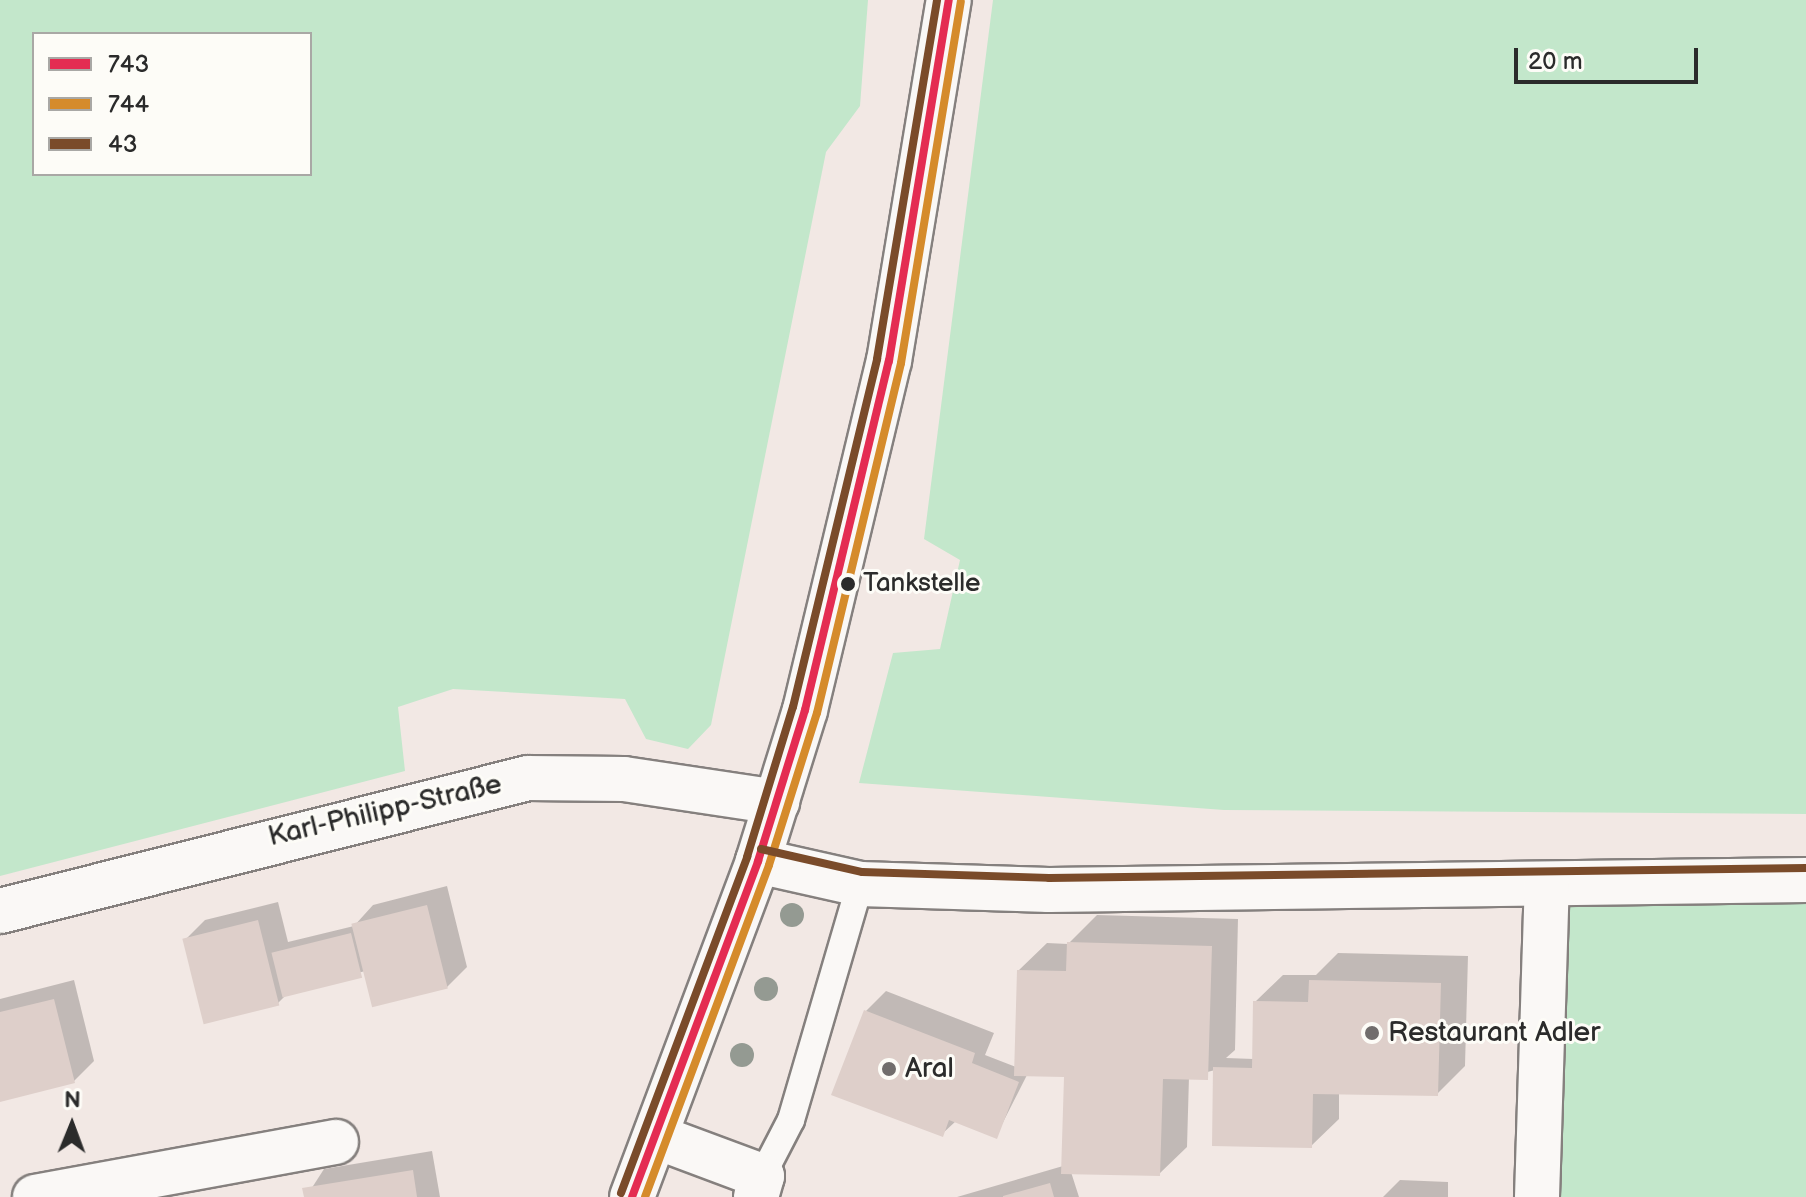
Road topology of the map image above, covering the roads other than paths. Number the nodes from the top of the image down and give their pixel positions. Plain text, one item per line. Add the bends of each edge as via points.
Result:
1 (949, 0) edge
2 (777, 802) junction
3 (758, 861) junction
4 (1806, 880) edge
5 (860, 884) junction
6 (1547, 884) junction
7 (0, 911) edge
8 (657, 1137) junction
9 (336, 1142) dead end
10 (759, 1186) edge
11 (35, 1197) edge
12 (632, 1197) edge
13 (1537, 1197) edge

1 - 2 street via 932,138 889,361
2 - 3 street
2 - 7 street, Karl-Philipp-Straße via 624,779 528,778
3 - 5 street
3 - 8 street
4 - 6 street
5 - 6 street via 1049,890
5 - 10 lane via 791,1120
6 - 13 street
8 - 10 street
8 - 12 street
9 - 11 street

